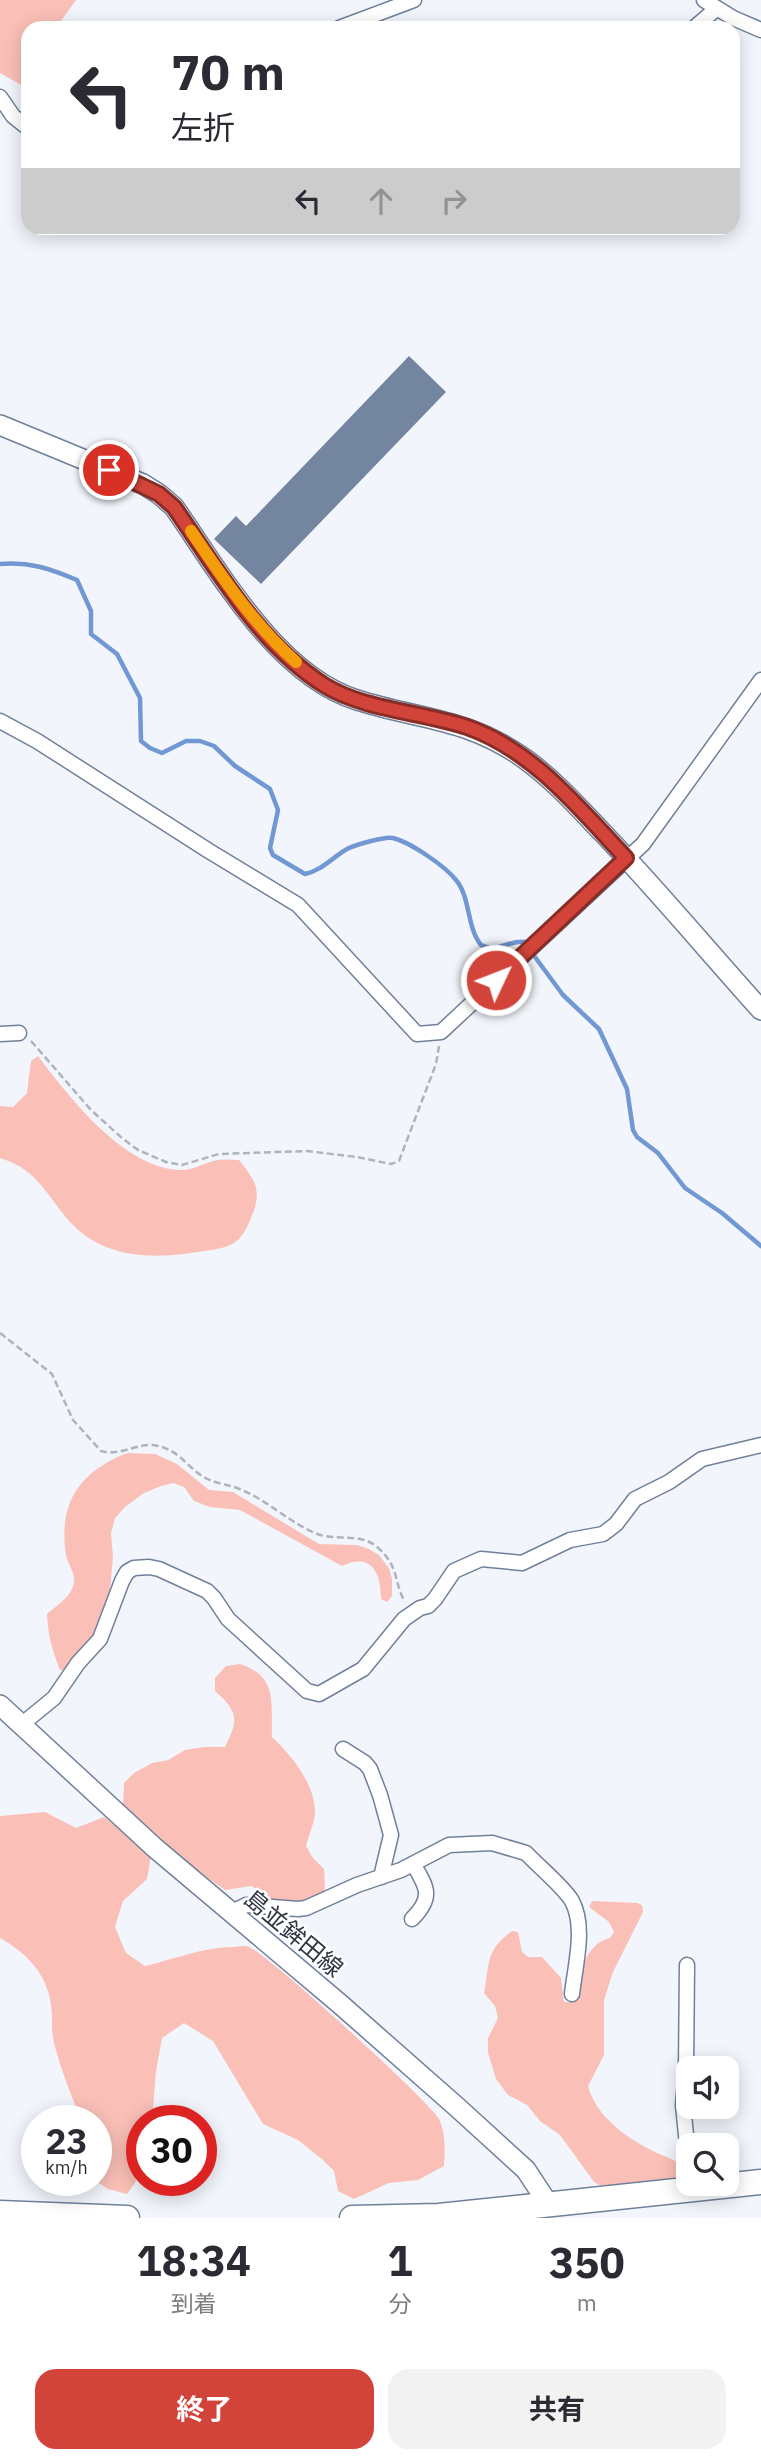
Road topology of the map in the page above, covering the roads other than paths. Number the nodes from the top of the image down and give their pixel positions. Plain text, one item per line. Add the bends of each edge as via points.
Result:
1 (414, 0) edge
2 (710, 5) edge
3 (358, 21) edge
4 (699, 21) edge
5 (761, 30) edge
6 (0, 97) edge
7 (21, 122) edge
8 (0, 425) edge
9 (761, 680) edge
10 (0, 721) edge
11 (626, 858) junction
12 (761, 1010) edge
13 (19, 1033) road end
14 (0, 1034) edge
15 (761, 1445) edge
16 (0, 1705) edge
17 (21, 1725) junction
18 (343, 1749) dead end
19 (413, 1864) junction
20 (381, 1877) junction
21 (232, 1912) junction
22 (412, 1919) dead end
23 (687, 1965) dead end
24 (572, 1994) dead end
25 (686, 2133) edge
26 (761, 2182) edge
27 (739, 2184) edge
28 (676, 2189) edge
29 (549, 2205) junction
30 (0, 2213) edge
31 (127, 2218) edge
32 (352, 2218) edge

1 - 3 street
2 - 4 street
2 - 5 street
6 - 7 street
8 - 11 street via 159,494 174,507 252,619 274,644 325,686 356,700 445,720 501,743 557,785
9 - 11 street via 643,844
10 - 11 street via 298,905 417,1034 441,1032
11 - 12 street
13 - 14 street
15 - 17 street via 702,1460 635,1499 603,1534 570,1540 522,1563 488,1559 466,1564 448,1577 428,1606 404,1619 363,1669 315,1695 228,1619 207,1591 159,1569 134,1568 124,1576 100,1639 54,1698
16 - 17 street, 島並鉾田線
17 - 21 street, 島並鉾田線
18 - 20 street via 370,1769 380,1795 391,1835
19 - 20 street
19 - 22 street via 427,1895
19 - 24 street via 438,1849 471,1842 526,1853 568,1895 576,1910
20 - 21 street via 306,1908 247,1905
21 - 29 street, 島並鉾田線 via 526,2170
23 - 25 street
26 - 27 highway
28 - 29 highway
29 - 32 highway via 439,2216
30 - 31 highway

